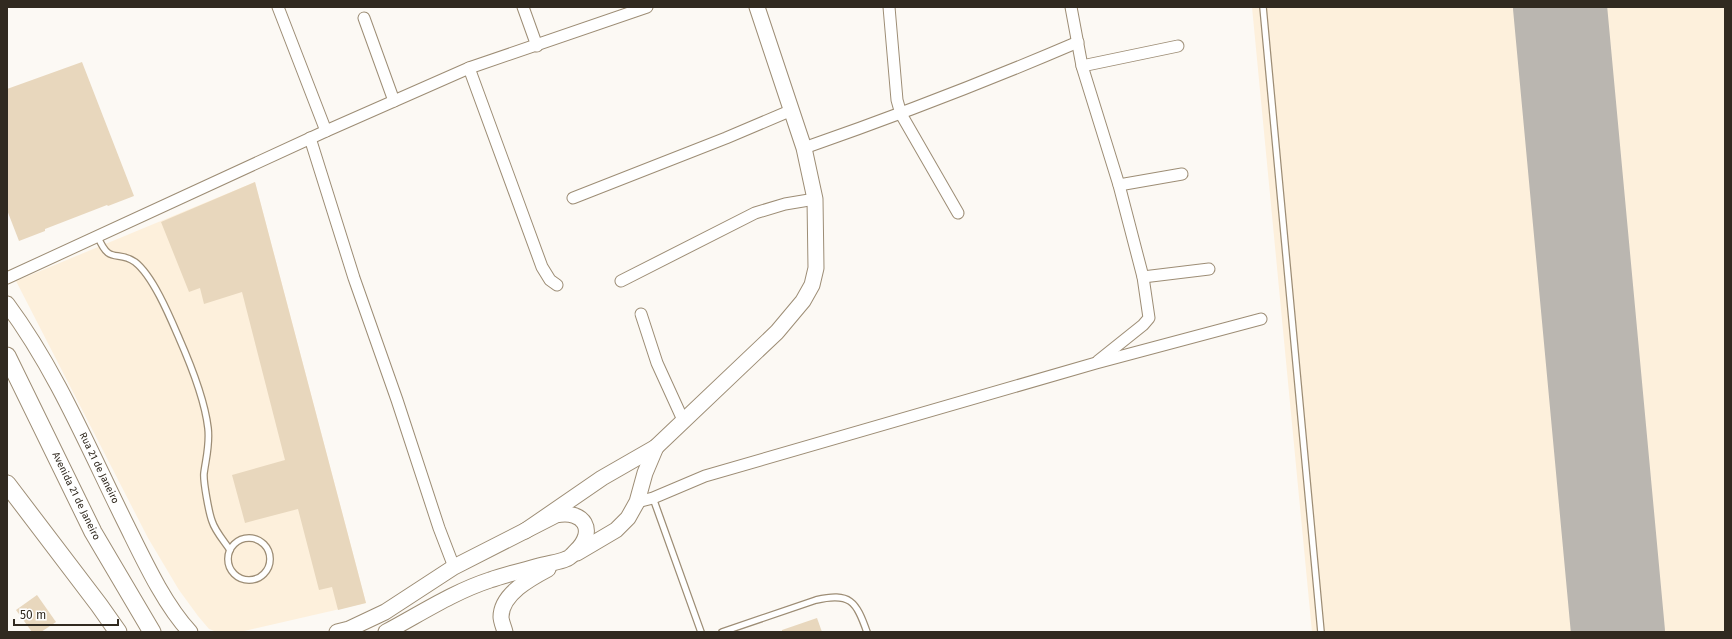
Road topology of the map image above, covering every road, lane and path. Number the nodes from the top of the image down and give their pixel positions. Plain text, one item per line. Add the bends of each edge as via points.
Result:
1 (278, 7) edge
2 (523, 7) edge
3 (647, 7) edge
4 (758, 7) edge
5 (889, 7) edge
6 (1071, 7) edge
7 (1263, 7) edge
8 (364, 18) dead end
9 (1078, 42) junction
10 (537, 46) junction
11 (1178, 46) dead end
12 (1082, 66) junction
13 (469, 68) junction
14 (394, 102) junction
15 (792, 110) junction
16 (901, 114) junction
17 (326, 131) junction
18 (310, 138) junction
19 (804, 148) junction
20 (1182, 174) dead end
21 (1119, 185) junction
22 (573, 198) dead end
23 (815, 199) junction
24 (958, 213) dead end
25 (98, 236) junction
26 (1209, 269) dead end
27 (1143, 277) junction
28 (7, 278) edge
29 (621, 281) dead end
30 (557, 285) dead end
31 (7, 304) edge
32 (641, 314) dead end
33 (1261, 319) dead end
34 (7, 356) edge
35 (1096, 363) junction
36 (13, 373) edge
37 (683, 420) junction
38 (656, 447) junction
39 (7, 484) edge
40 (653, 498) junction
41 (637, 502) junction
42 (525, 530) junction
43 (230, 550) junction
44 (567, 559) junction
45 (454, 567) junction
46 (129, 595) junction
47 (118, 632) edge
48 (152, 632) edge
49 (159, 632) edge
50 (190, 632) edge
51 (337, 632) edge
52 (386, 632) edge
53 (505, 632) edge
54 (701, 632) edge
55 (722, 632) edge
56 (867, 632) edge
57 (1321, 632) edge

1 - 17 street
2 - 10 street
3 - 10 street
4 - 15 street
5 - 16 street via 894,80
6 - 9 street
7 - 57 lane
8 - 14 street
9 - 12 street
9 - 16 street via 986,82
10 - 13 street
11 - 12 street
12 - 21 street
13 - 14 street
13 - 30 street via 542,267 550,280
14 - 17 street
15 - 19 street
15 - 22 street
16 - 19 street
16 - 24 street
17 - 18 street
18 - 25 street
18 - 45 street via 354,278
19 - 23 street
20 - 21 street
21 - 27 street
23 - 29 street via 755,213
23 - 37 street via 816,268 812,285 803,301 777,332
25 - 28 street
25 - 43 lane via 103,248 111,255 135,262 150,280 180,339 208,428 204,475 212,522
26 - 27 street
27 - 35 street via 1148,321
31 - 50 street, Rua 21 de Janeiro via 48,366 136,544 179,620
32 - 37 street via 657,364
33 - 35 street
34 - 36 main road, Avenida 21 de Janeiro
35 - 40 street via 704,476
36 - 46 main road, Avenida 21 de Janeiro via 92,532
37 - 38 street
38 - 41 street
38 - 42 street via 602,478
39 - 47 main road
40 - 41 street
40 - 54 lane
41 - 44 street via 628,518 616,530
42 - 44 street via 556,515 575,514 585,525 586,538
42 - 45 street
43 - 43 lane via 228,564 236,576 249,581 268,570 270,556 259,540 239,540
44 - 52 street via 488,580 432,606
44 - 53 street via 524,582 512,593 504,605 501,617
45 - 51 street via 385,612
46 - 48 main road, Avenida 21 de Janeiro
46 - 49 street
55 - 56 lane via 831,596 850,600 860,611

